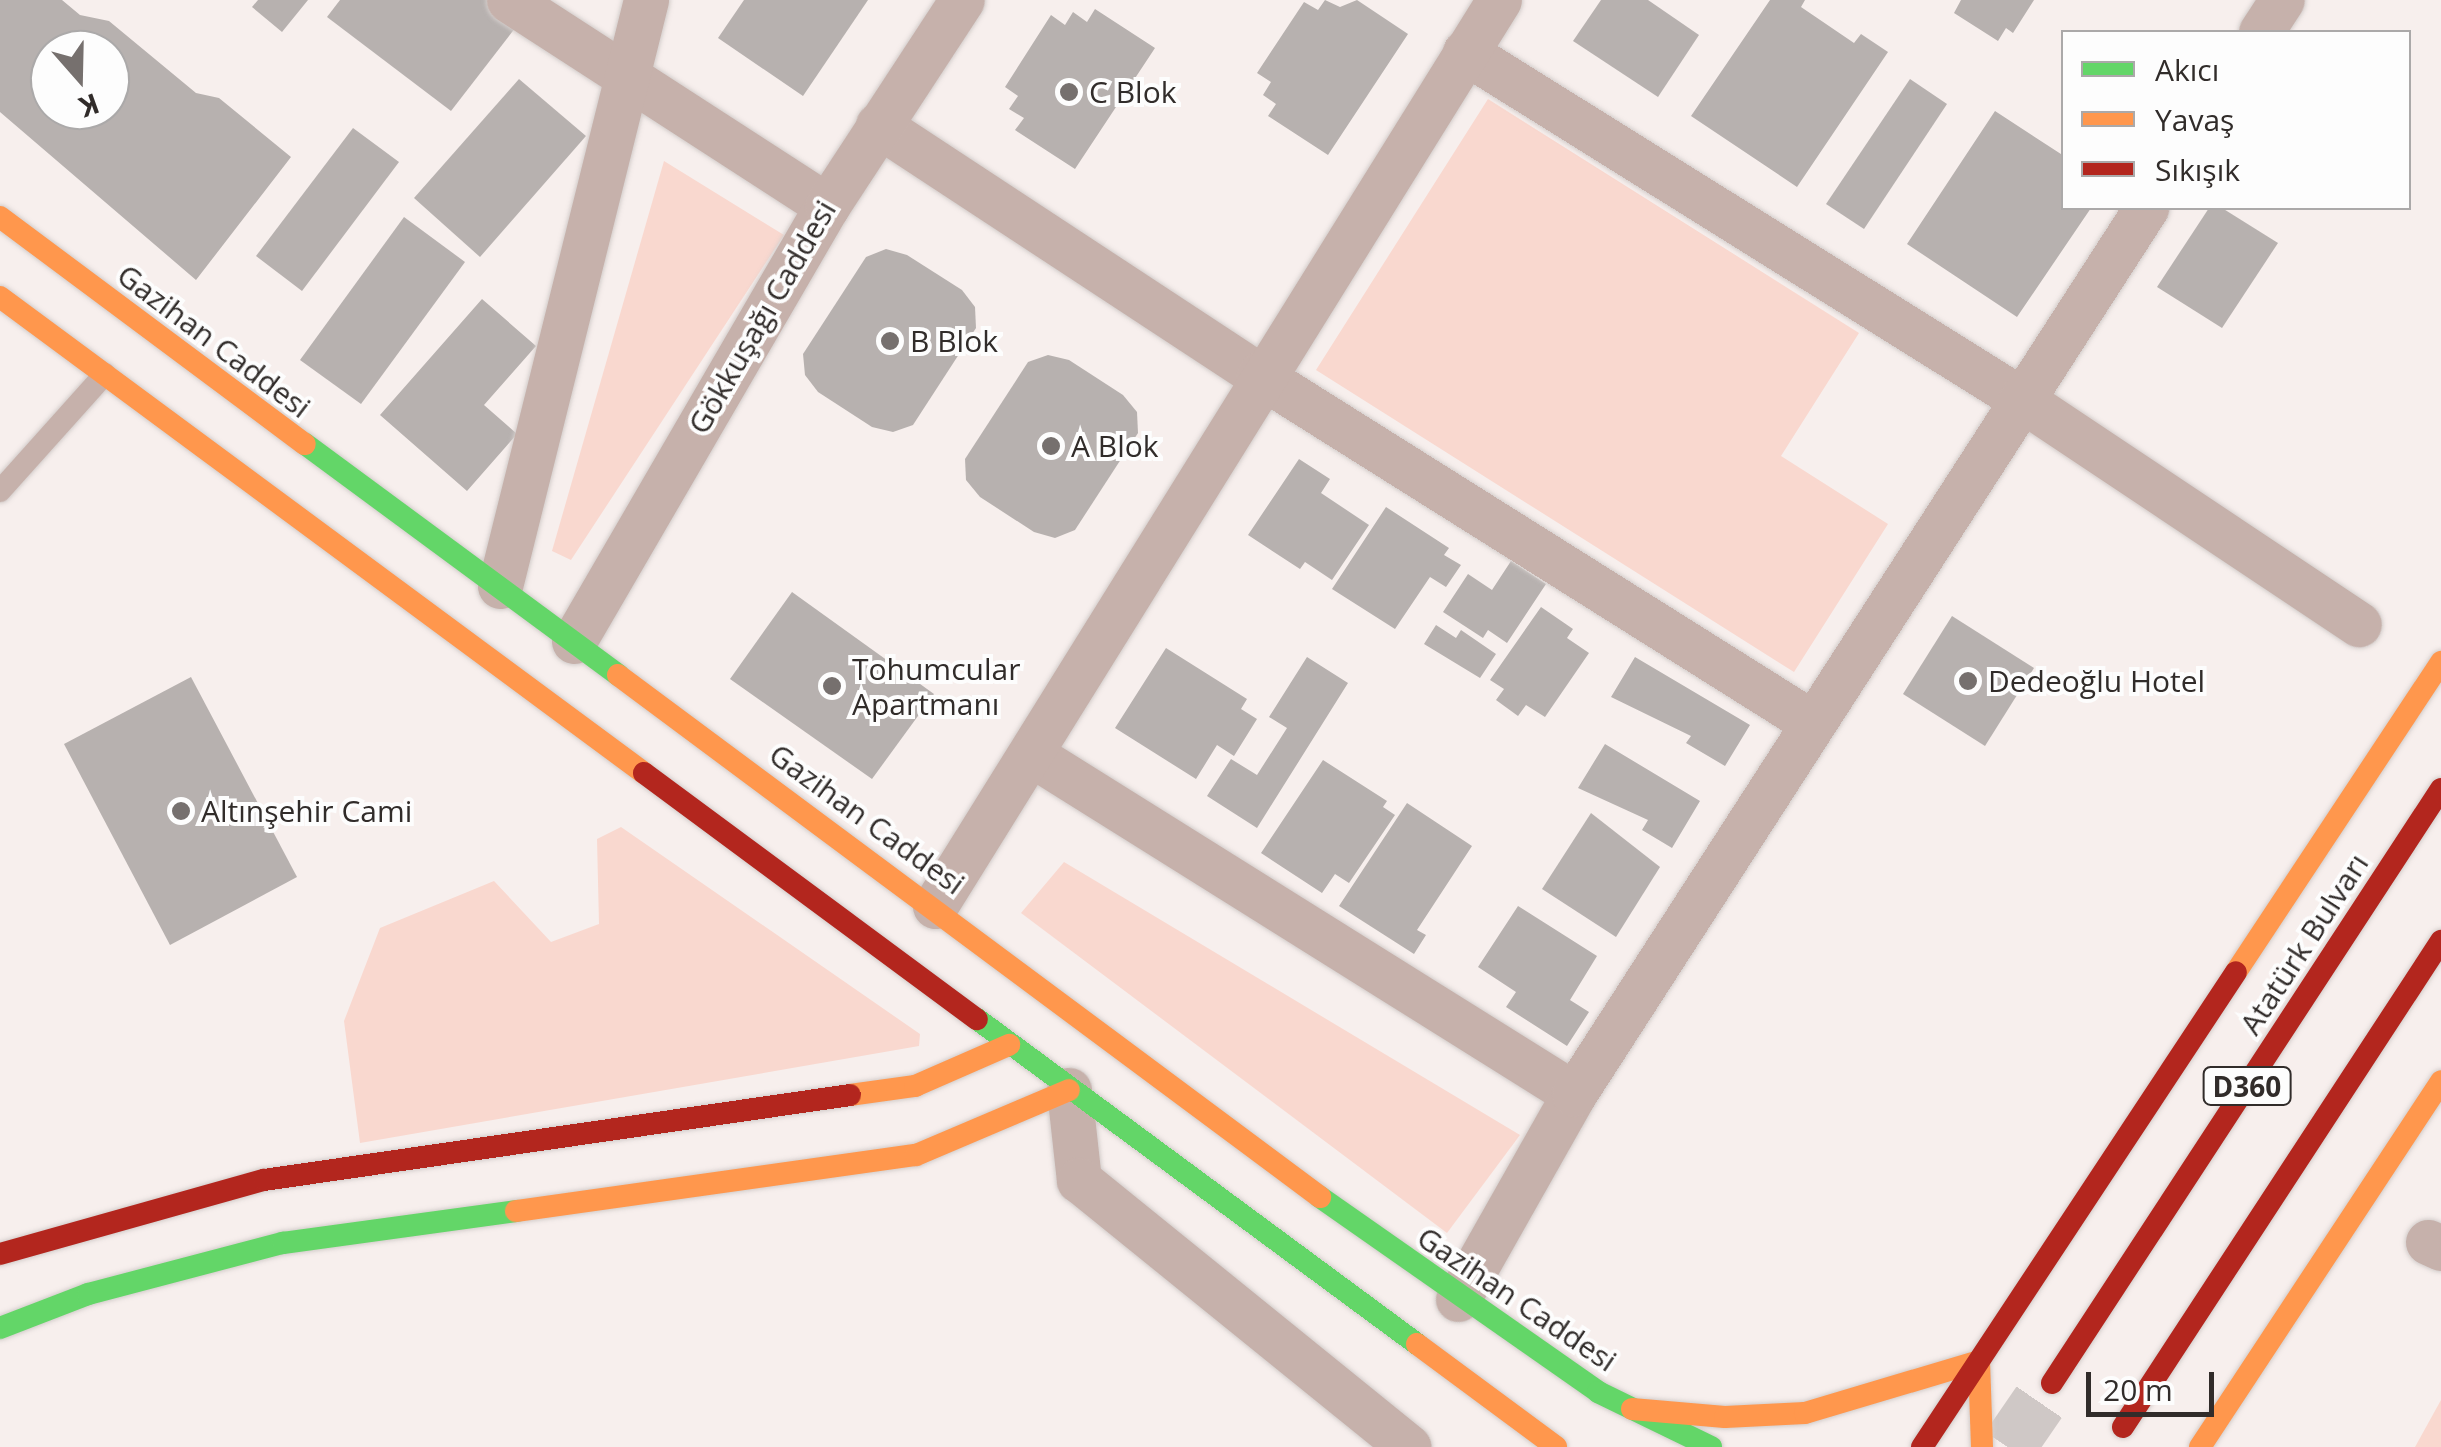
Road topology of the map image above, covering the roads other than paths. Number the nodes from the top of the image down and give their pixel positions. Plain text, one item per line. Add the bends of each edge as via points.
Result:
1 (509, 0) edge
2 (646, 0) edge
3 (962, 0) edge
4 (1498, 0) edge
5 (1465, 52) junction
6 (626, 79) junction
7 (878, 125) junction
8 (826, 206) junction
9 (2145, 210) edge
10 (0, 217) edge
11 (0, 297) edge
12 (105, 374) junction
13 (1260, 375) junction
14 (2021, 399) junction
15 (0, 491) edge
16 (500, 586) junction
17 (2359, 624) dead end
18 (574, 641) junction
19 (2441, 662) edge
20 (1811, 722) junction
21 (1034, 756) junction
22 (2441, 788) edge
23 (935, 906) junction
24 (2441, 940) edge
25 (1009, 1046) junction
26 (2441, 1082) edge
27 (1069, 1090) junction
28 (1574, 1094) junction
29 (0, 1254) edge
30 (1458, 1299) junction
31 (0, 1328) edge
32 (1979, 1361) junction
33 (2052, 1383) tunnel mouth
34 (1632, 1409) junction
35 (2123, 1427) dead end
36 (1409, 1447) edge
37 (1556, 1447) edge
38 (1712, 1447) edge
39 (1922, 1447) edge
40 (1982, 1447) edge
41 (2200, 1447) edge

1 - 6 street
2 - 6 street
3 - 7 street, Gökkuşağı Caddesi
4 - 5 street
5 - 13 street
5 - 14 street
6 - 8 street
6 - 16 street
7 - 8 street, Gökkuşağı Caddesi
7 - 13 street
8 - 18 street, Gökkuşağı Caddesi
9 - 14 street
10 - 16 main road, Gazihan Caddesi
11 - 12 main road
12 - 15 lane
12 - 25 main road
13 - 20 street
13 - 21 street
14 - 17 street
14 - 20 street
16 - 18 main road, Gazihan Caddesi
18 - 23 main road, Gazihan Caddesi
19 - 32 main road
20 - 28 street
21 - 23 street
21 - 28 street
22 - 33 main road, Atatürk Bulvarı / D360
23 - 30 main road, Gazihan Caddesi
24 - 35 main road, D360
25 - 27 main road
25 - 29 main road via 915,1086 264,1180
26 - 41 main road
27 - 31 main road via 916,1155 283,1243 88,1294
27 - 36 street via 1079,1180
27 - 37 main road
28 - 30 street
30 - 34 main road, Gazihan Caddesi
32 - 34 main road via 1805,1412 1726,1417
32 - 39 main road
32 - 40 main road
34 - 38 main road, Gazihan Caddesi

